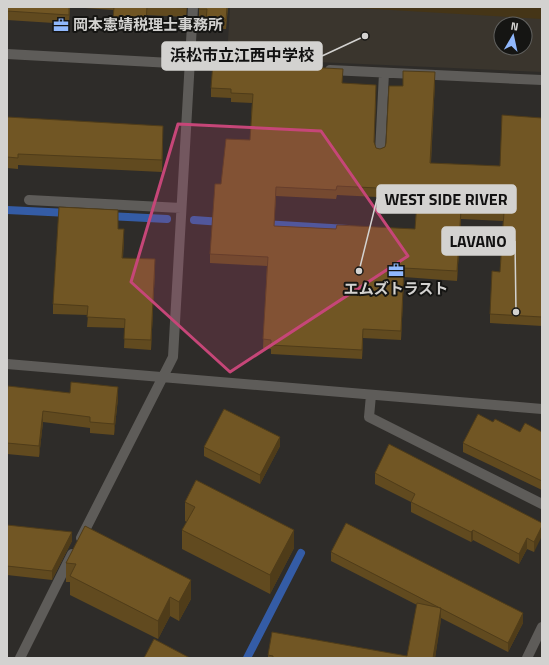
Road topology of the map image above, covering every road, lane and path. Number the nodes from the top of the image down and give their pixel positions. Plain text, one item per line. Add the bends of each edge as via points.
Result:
1 (193, 7) edge
2 (7, 54) edge
3 (190, 64) junction
4 (236, 66) edge
5 (322, 70) edge
6 (384, 73) junction
7 (542, 80) edge
8 (380, 152) edge
9 (29, 200) dead end
10 (181, 208) junction
11 (7, 364) edge
12 (163, 377) junction
13 (371, 395) junction
14 (542, 409) edge
15 (542, 504) edge
16 (542, 628) edge
17 (20, 658) edge
18 (526, 658) edge

1 - 3 street
2 - 3 street
3 - 4 street
3 - 10 street
5 - 6 street
6 - 7 street
6 - 8 street
9 - 10 street
10 - 12 street via 173,357
11 - 12 street
12 - 13 street
12 - 17 street
13 - 14 street
13 - 15 street via 369,417
16 - 18 street

